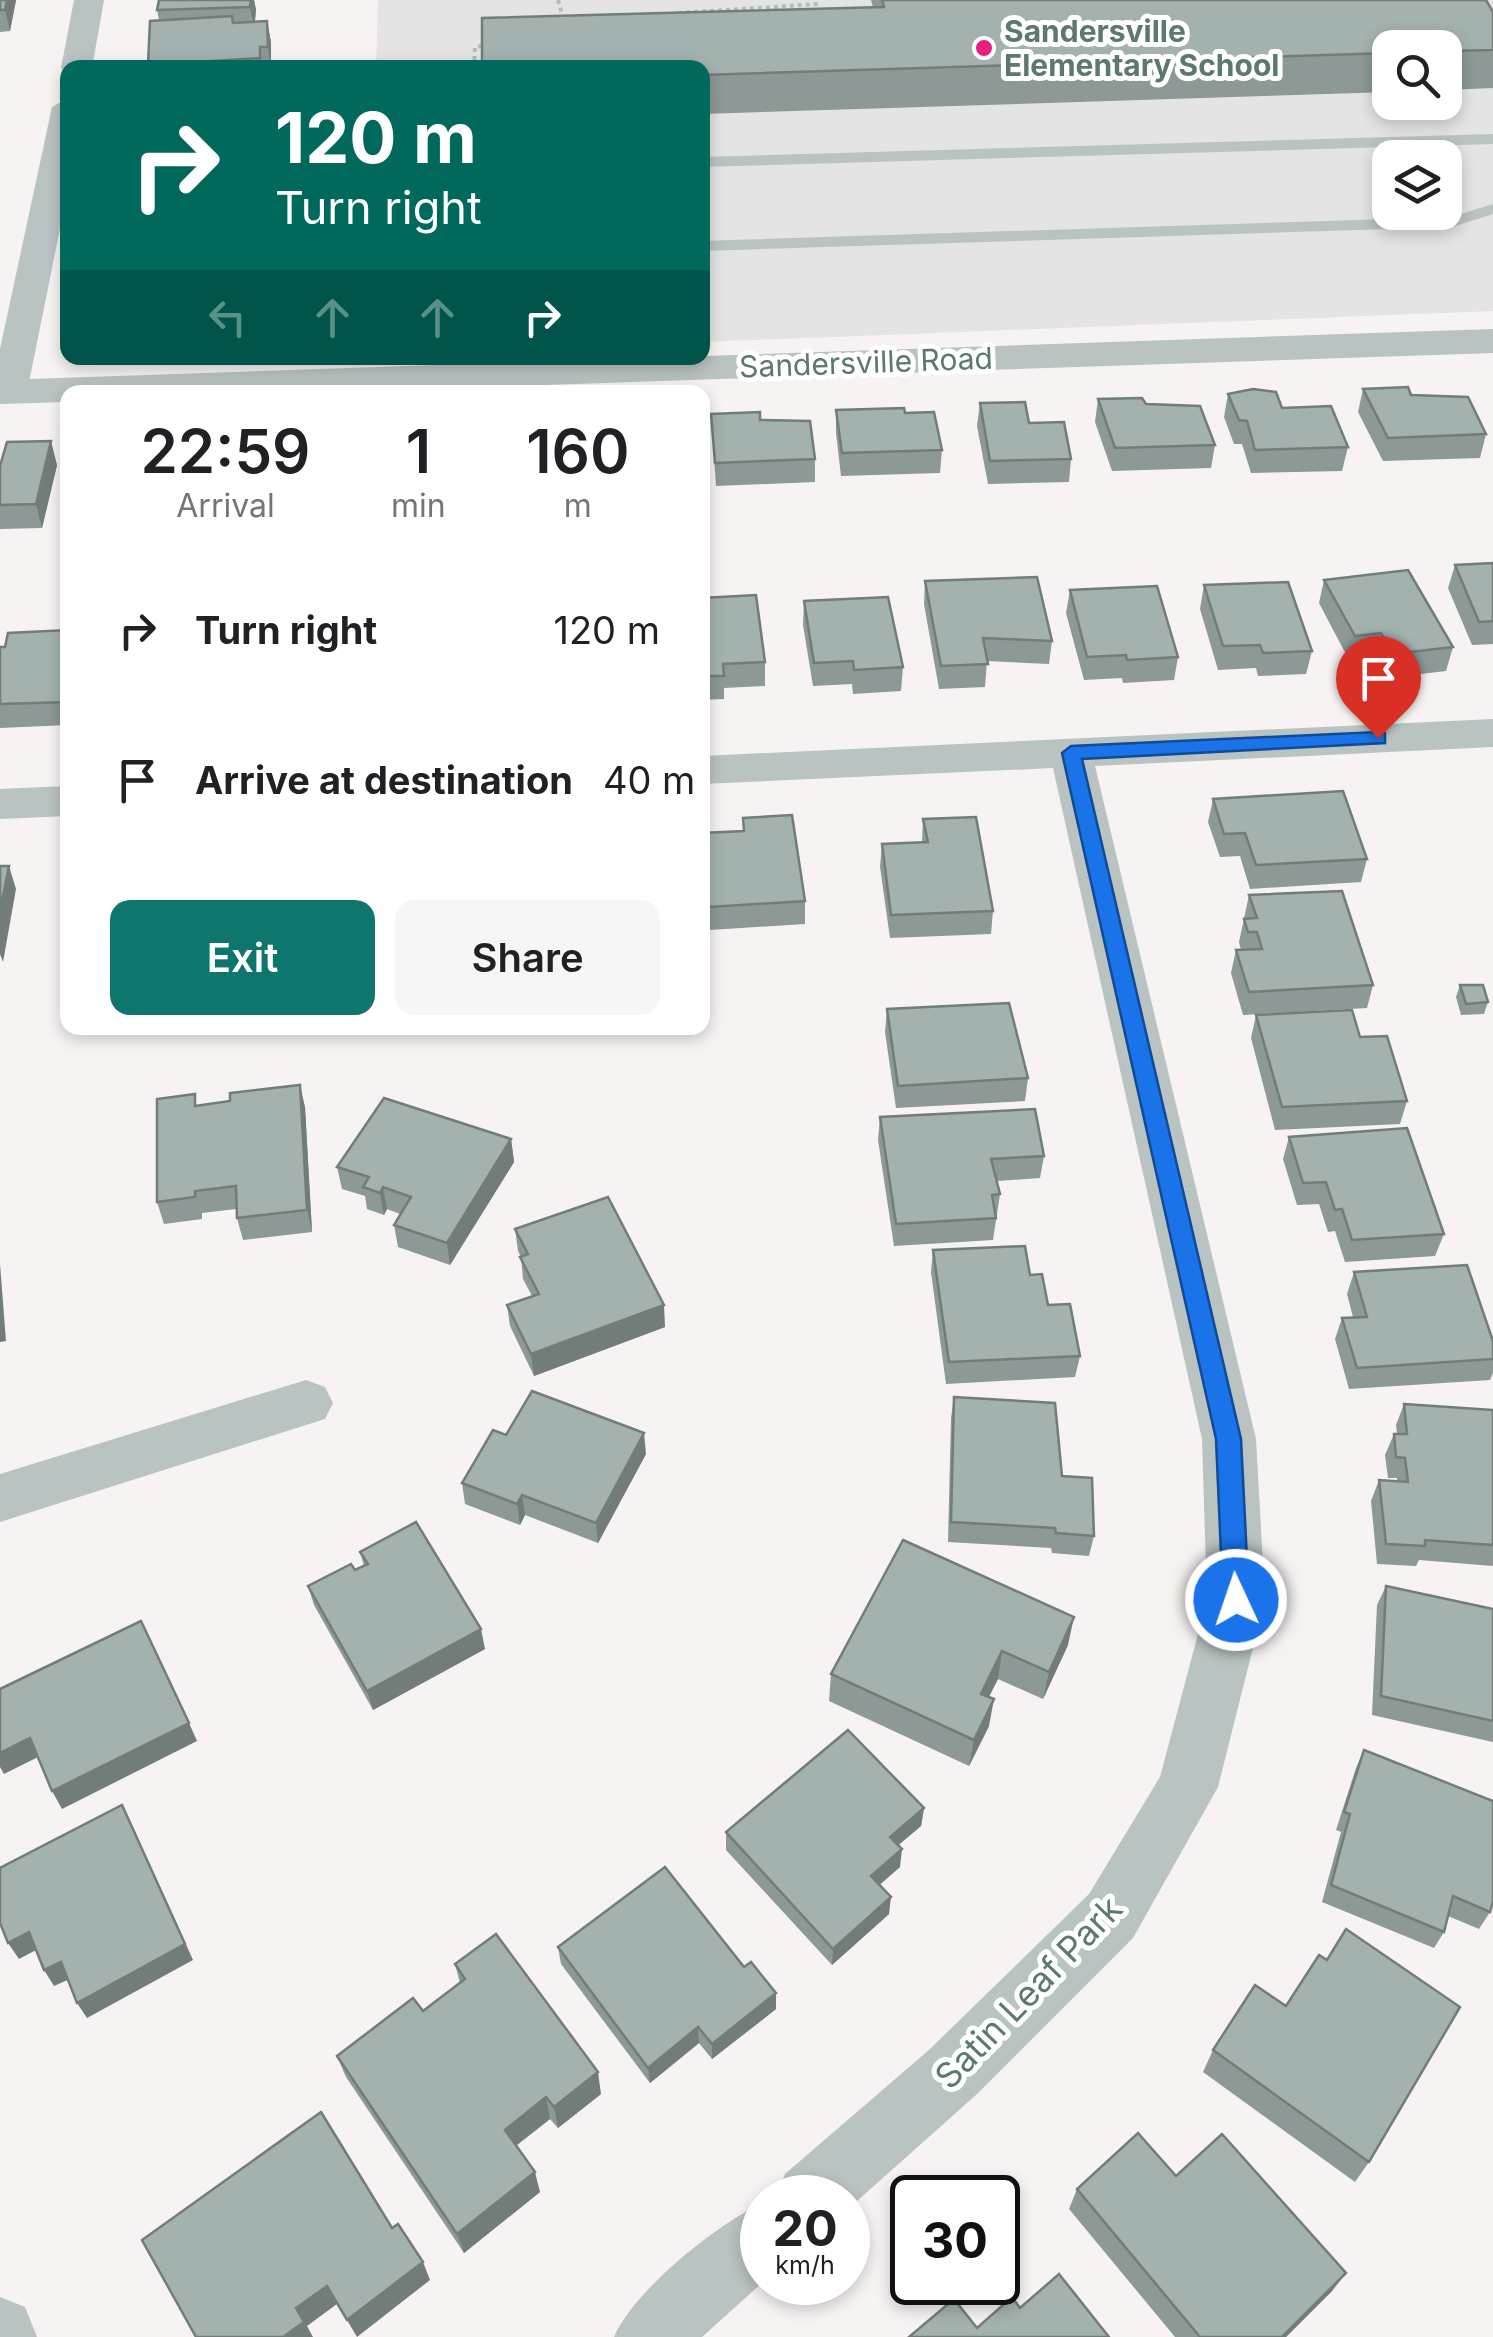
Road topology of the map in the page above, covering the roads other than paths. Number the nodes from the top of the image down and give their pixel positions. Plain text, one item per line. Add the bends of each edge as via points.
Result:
1 (90, 0) edge
2 (78, 60) edge
3 (1493, 139) edge
4 (60, 142) edge
5 (710, 162) edge
6 (1493, 208) edge
7 (710, 246) edge
8 (1493, 340) edge
9 (710, 361) edge
10 (546, 365) edge
11 (508, 366) edge
12 (453, 367) edge
13 (130, 385) edge
14 (60, 389) edge
15 (4, 392) edge
16 (1493, 732) edge
17 (1071, 753) junction
18 (710, 770) edge
19 (60, 801) edge
20 (0, 804) edge
21 (306, 1402) dead end
22 (0, 1498) edge
23 (835, 2175) edge
24 (740, 2257) edge
25 (649, 2337) edge

1 - 2 street
3 - 5 lane
4 - 15 street
6 - 7 lane via 1452,222
8 - 9 street, Sandersville Road
10 - 11 street, Sandersville Road
11 - 12 street, Sandersville Road
12 - 13 street, Sandersville Road
14 - 15 street, Sandersville Road
16 - 17 street
17 - 18 street
17 - 23 street, Satin Leaf Park via 1229,1439 1236,1600 1188,1787 1111,1916 953,2072
19 - 20 street
21 - 22 street
24 - 25 street

